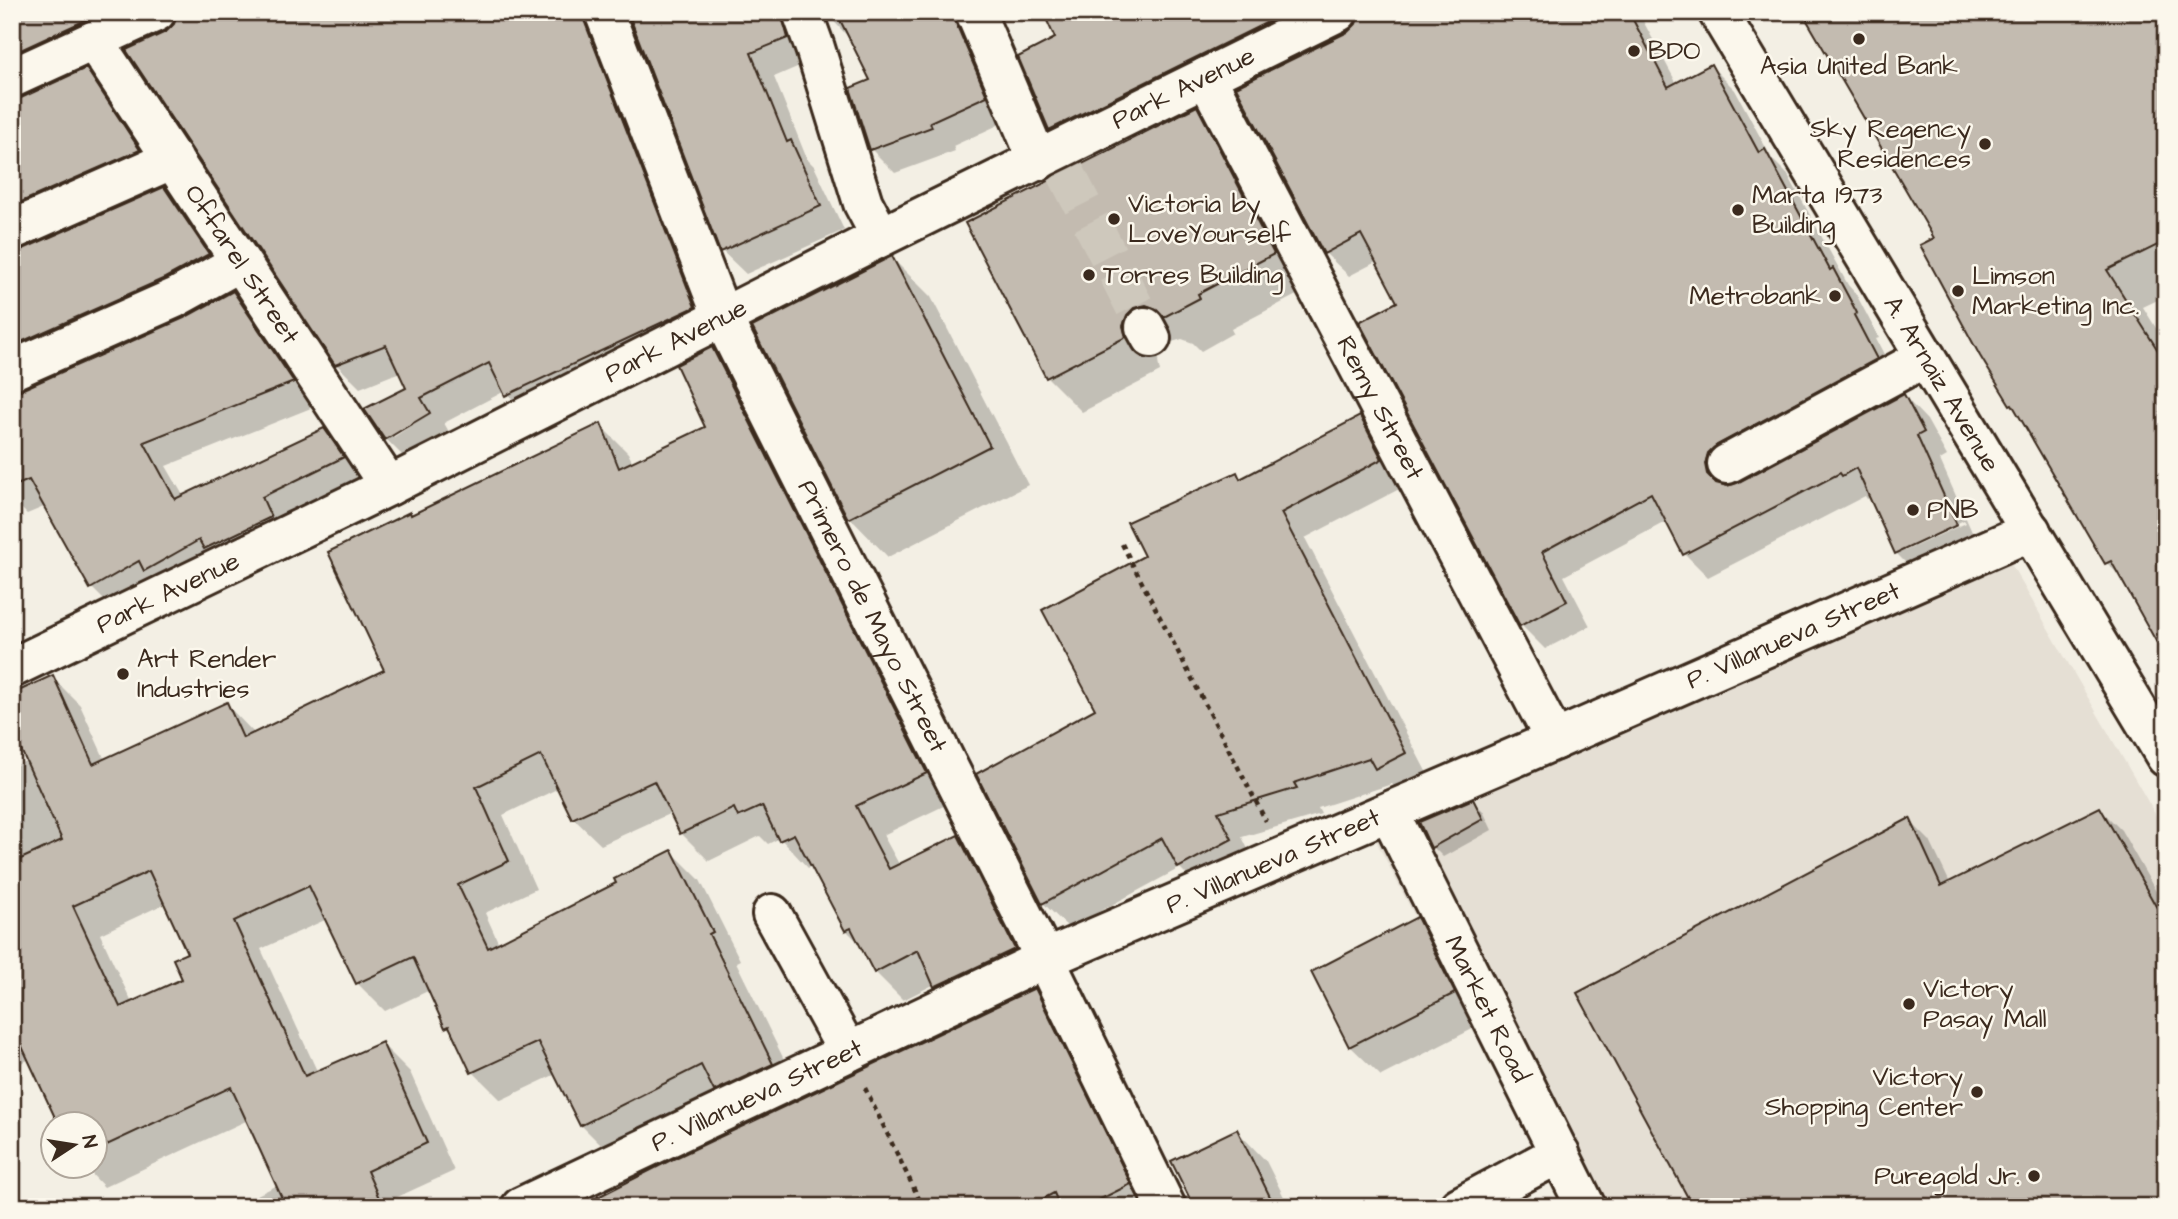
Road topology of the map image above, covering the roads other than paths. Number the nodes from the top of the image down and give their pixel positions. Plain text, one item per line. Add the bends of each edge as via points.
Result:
1 (156, 12) edge
2 (604, 12) edge
3 (802, 12) edge
4 (975, 12) edge
5 (1338, 12) edge
6 (1718, 12) edge
7 (94, 41) junction
8 (1206, 77) junction
9 (12, 78) edge
10 (173, 159) junction
11 (1053, 161) junction
12 (12, 230) edge
13 (881, 237) junction
14 (240, 262) junction
15 (723, 319) junction
16 (1926, 357) junction
17 (12, 370) edge
18 (1727, 464) dead end
19 (389, 486) junction
20 (2031, 531) junction
21 (12, 668) edge
22 (1555, 740) junction
23 (2166, 757) edge
24 (1389, 812) junction
25 (772, 914) dead end
26 (1045, 959) junction
27 (848, 1052) junction
28 (1560, 1153) junction
29 (521, 1207) edge
30 (1166, 1207) edge
31 (1459, 1207) edge
32 (1586, 1207) edge

1 - 7 street
2 - 15 street, Primero de Mayo Street
3 - 13 street via 863,203
4 - 11 street
5 - 8 street, Park Avenue
6 - 16 street, A. Arnaiz Avenue
7 - 9 street
7 - 10 street, Offarel Street
8 - 11 street, Park Avenue
8 - 22 street, Remy Street
10 - 12 street
10 - 14 street, Offarel Street
11 - 13 street, Park Avenue
13 - 15 street, Park Avenue
14 - 17 street via 175,298
14 - 19 street, Offarel Street
15 - 19 street, Park Avenue
15 - 26 street, Primero de Mayo Street
16 - 18 street
16 - 20 street, A. Arnaiz Avenue
19 - 21 street, Park Avenue
20 - 22 street, P. Villanueva Street
20 - 23 street, A. Arnaiz Avenue
22 - 24 street, P. Villanueva Street
24 - 26 street, P. Villanueva Street
24 - 28 street, Market Road
25 - 27 street
26 - 27 street, P. Villanueva Street
26 - 30 street, Primero de Mayo Street
27 - 29 street, P. Villanueva Street
28 - 31 street
28 - 32 street, Market Road

